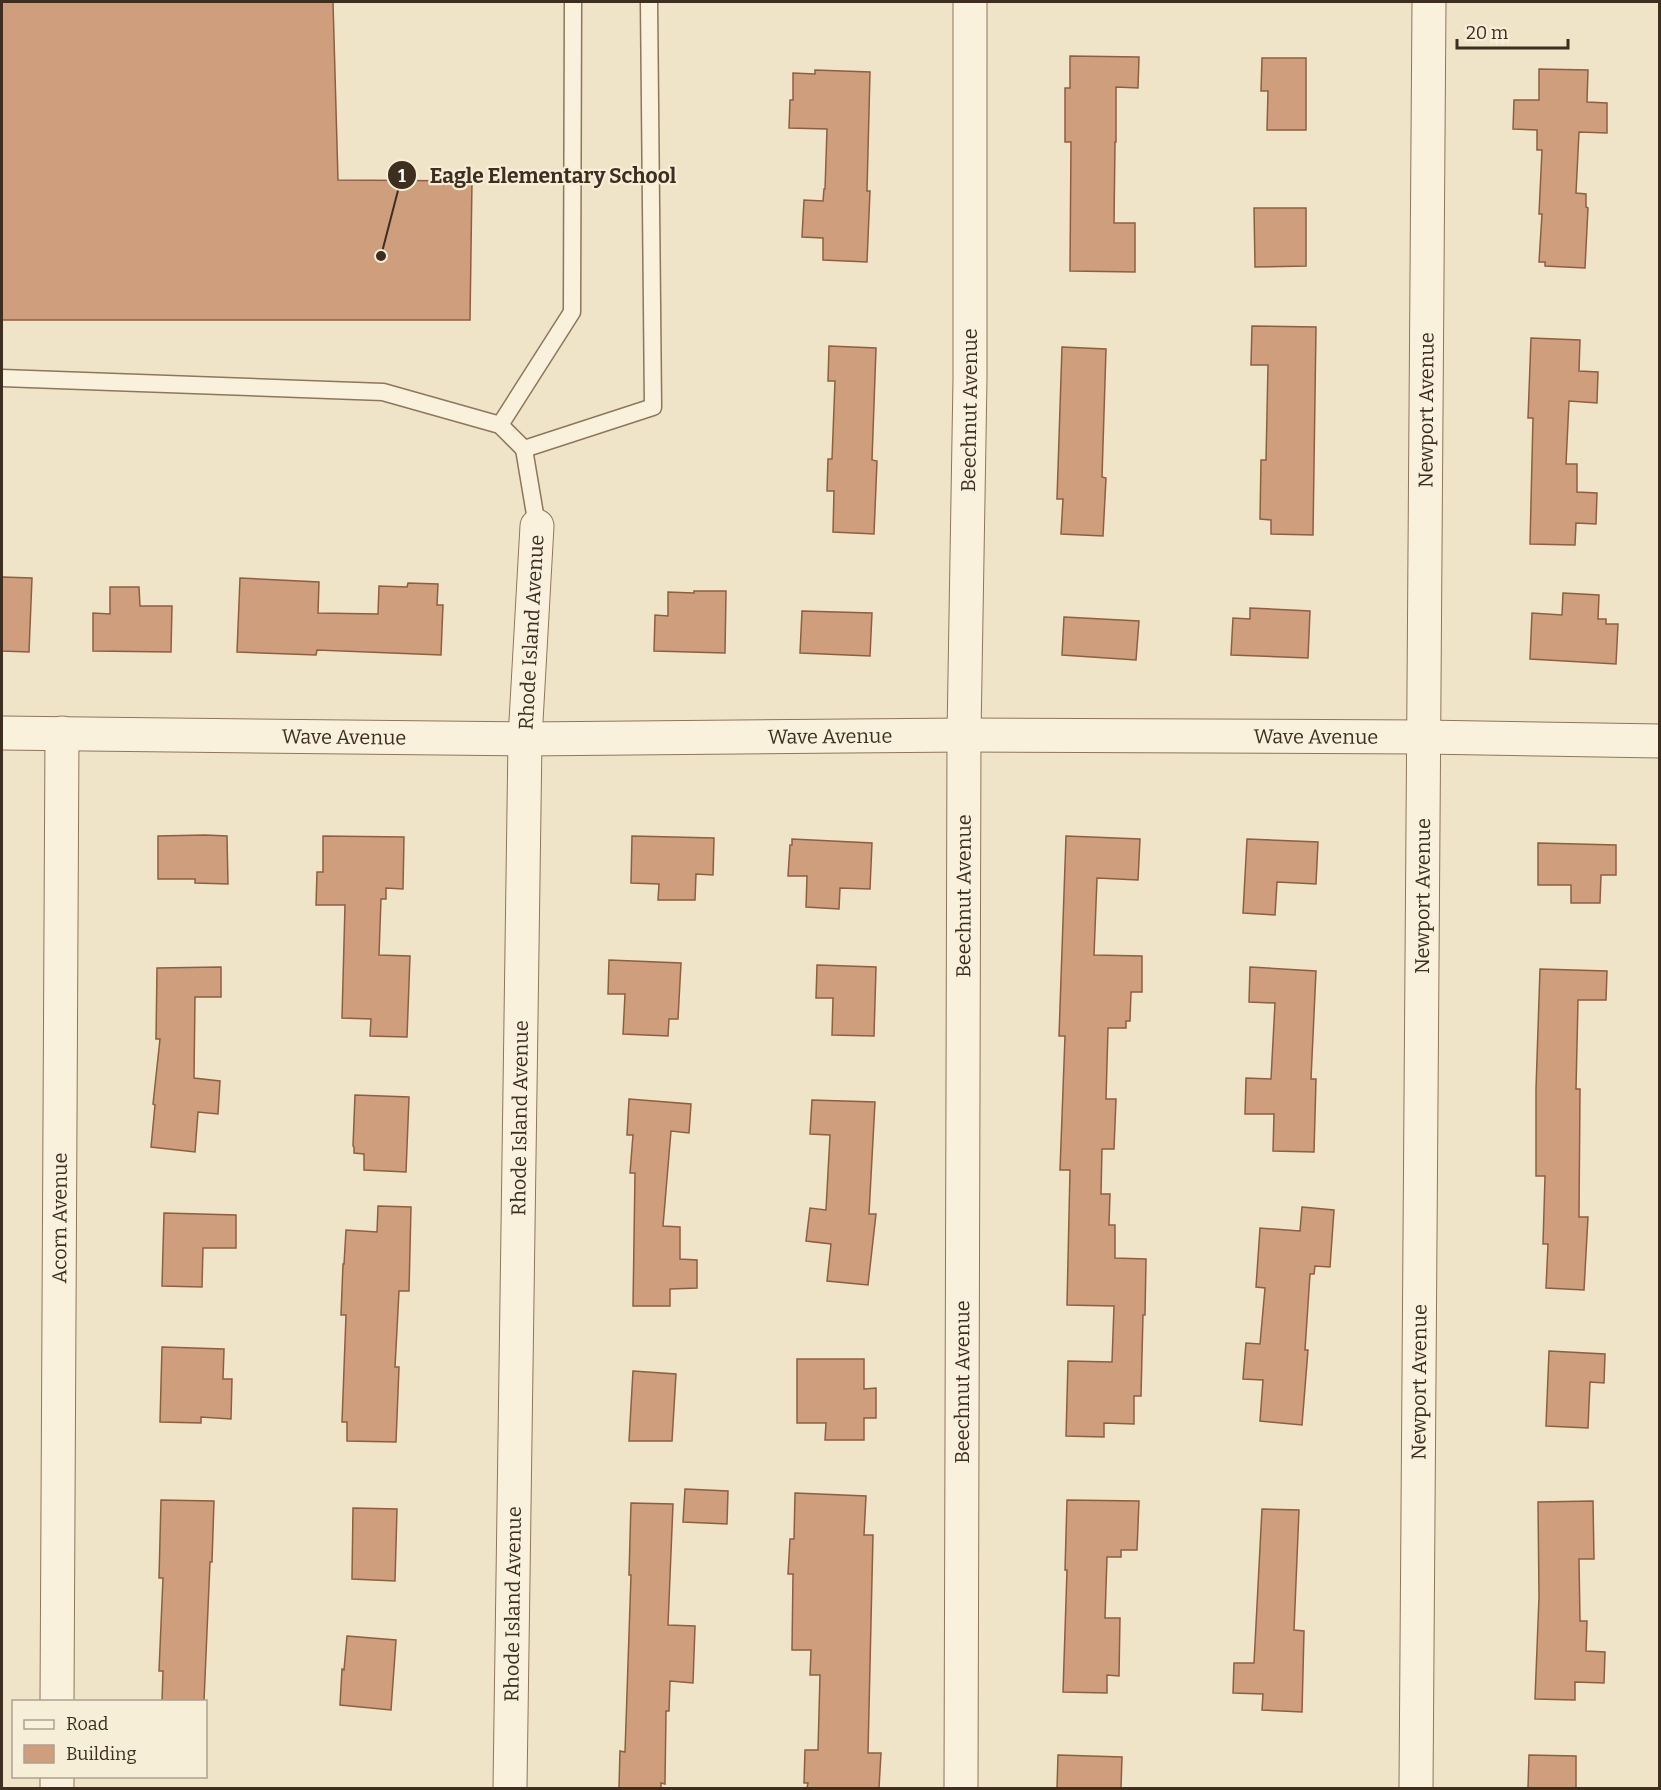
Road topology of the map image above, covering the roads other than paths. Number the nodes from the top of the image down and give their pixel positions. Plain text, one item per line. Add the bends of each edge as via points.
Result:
1 (573, 2) edge
2 (648, 2) edge
3 (970, 2) edge
4 (1429, 2) edge
5 (2, 378) edge
6 (500, 425) junction
7 (524, 449) junction
8 (537, 526) joint
9 (2, 733) edge
10 (62, 733) junction
11 (964, 735) junction
12 (1424, 737) junction
13 (525, 739) junction
14 (1659, 741) edge
15 (57, 1700) edge
16 (510, 1788) edge
17 (962, 1788) edge
18 (1416, 1788) edge

1 - 6 lane via 572,312
2 - 7 lane via 653,407
3 - 11 street, Beechnut Avenue via 970,379
4 - 12 street, Newport Avenue
5 - 6 lane via 383,392
6 - 7 lane
7 - 8 lane, Rhode Island Avenue
8 - 13 street, Rhode Island Avenue
9 - 10 street, Wave Avenue
10 - 13 street, Wave Avenue
10 - 15 street, Acorn Avenue
11 - 12 street, Wave Avenue
11 - 13 street, Wave Avenue
11 - 17 street, Beechnut Avenue
12 - 14 street, Wave Avenue
12 - 18 street, Newport Avenue
13 - 16 street, Rhode Island Avenue

